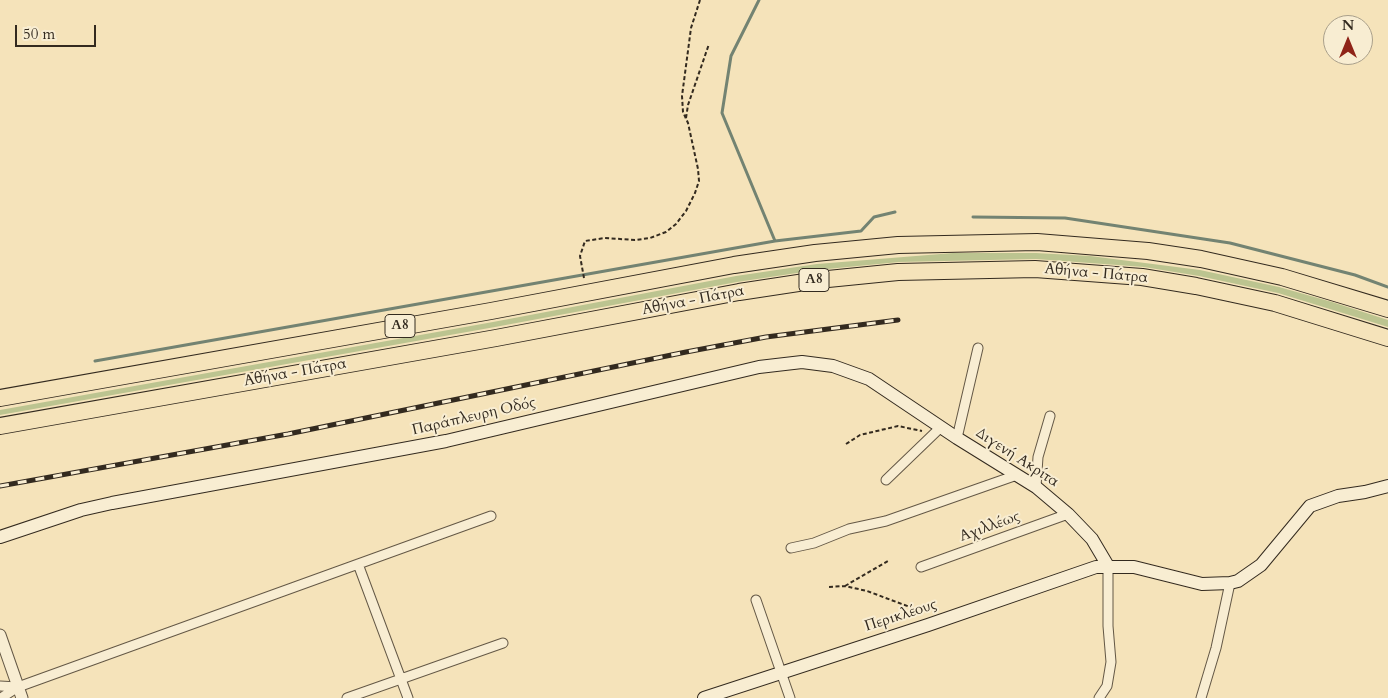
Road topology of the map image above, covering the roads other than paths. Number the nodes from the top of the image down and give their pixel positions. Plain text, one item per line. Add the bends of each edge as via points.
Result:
1 (1388, 309) edge
2 (1388, 338) edge
3 (978, 348) dead end
4 (0, 398) edge
5 (1050, 416) dead end
6 (0, 426) edge
7 (937, 430) junction
8 (957, 438) junction
9 (1014, 476) junction
10 (886, 480) dead end
11 (1388, 486) edge
12 (1036, 487) junction
13 (1068, 514) junction
14 (491, 516) dead end
15 (0, 537) edge
16 (791, 548) dead end
17 (358, 564) junction
18 (1108, 566) junction
19 (921, 567) dead end
20 (1230, 584) junction
21 (756, 600) dead end
22 (0, 635) edge
23 (503, 643) dead end
24 (782, 672) junction
25 (400, 679) junction
26 (0, 686) edge
27 (20, 692) edge
28 (1, 698) edge
29 (347, 698) edge
30 (408, 698) edge
31 (704, 698) edge
32 (790, 698) edge
33 (1099, 698) edge
34 (1201, 698) edge

1 - 4 highway, Αθήνα - Πάτρα / Α8 via 1282,277 1148,251 1037,242 898,245 725,266
2 - 6 highway, Αθήνα - Πάτρα / Α8 via 1275,303 1142,277 1035,269 898,272 739,292
3 - 8 street
5 - 12 street via 1038,457
7 - 8 main road, Διγενή Ακρίτα
7 - 10 street
7 - 15 main road, Παράπλευρη Οδός via 869,378 833,366 786,362 446,441 112,503
8 - 9 main road, Διγενή Ακρίτα
9 - 12 main road, Διγενή Ακρίτα
9 - 16 street via 886,521
11 - 20 main road via 1338,496 1310,506 1261,565
12 - 13 main road, Διγενή Ακρίτα
13 - 18 main road, Διγενή Ακρίτα via 1092,539
13 - 19 street, Αχιλλέως
14 - 17 street
17 - 25 street
17 - 27 street
18 - 20 main road via 1146,568 1202,584
18 - 24 main road, Περικλέους via 1086,569
18 - 33 street via 1111,662 1107,686
20 - 34 street
21 - 24 street
22 - 27 street
23 - 25 street
24 - 31 main road, Περικλέους
24 - 32 street
25 - 29 street
25 - 30 street
26 - 27 street
27 - 28 street

